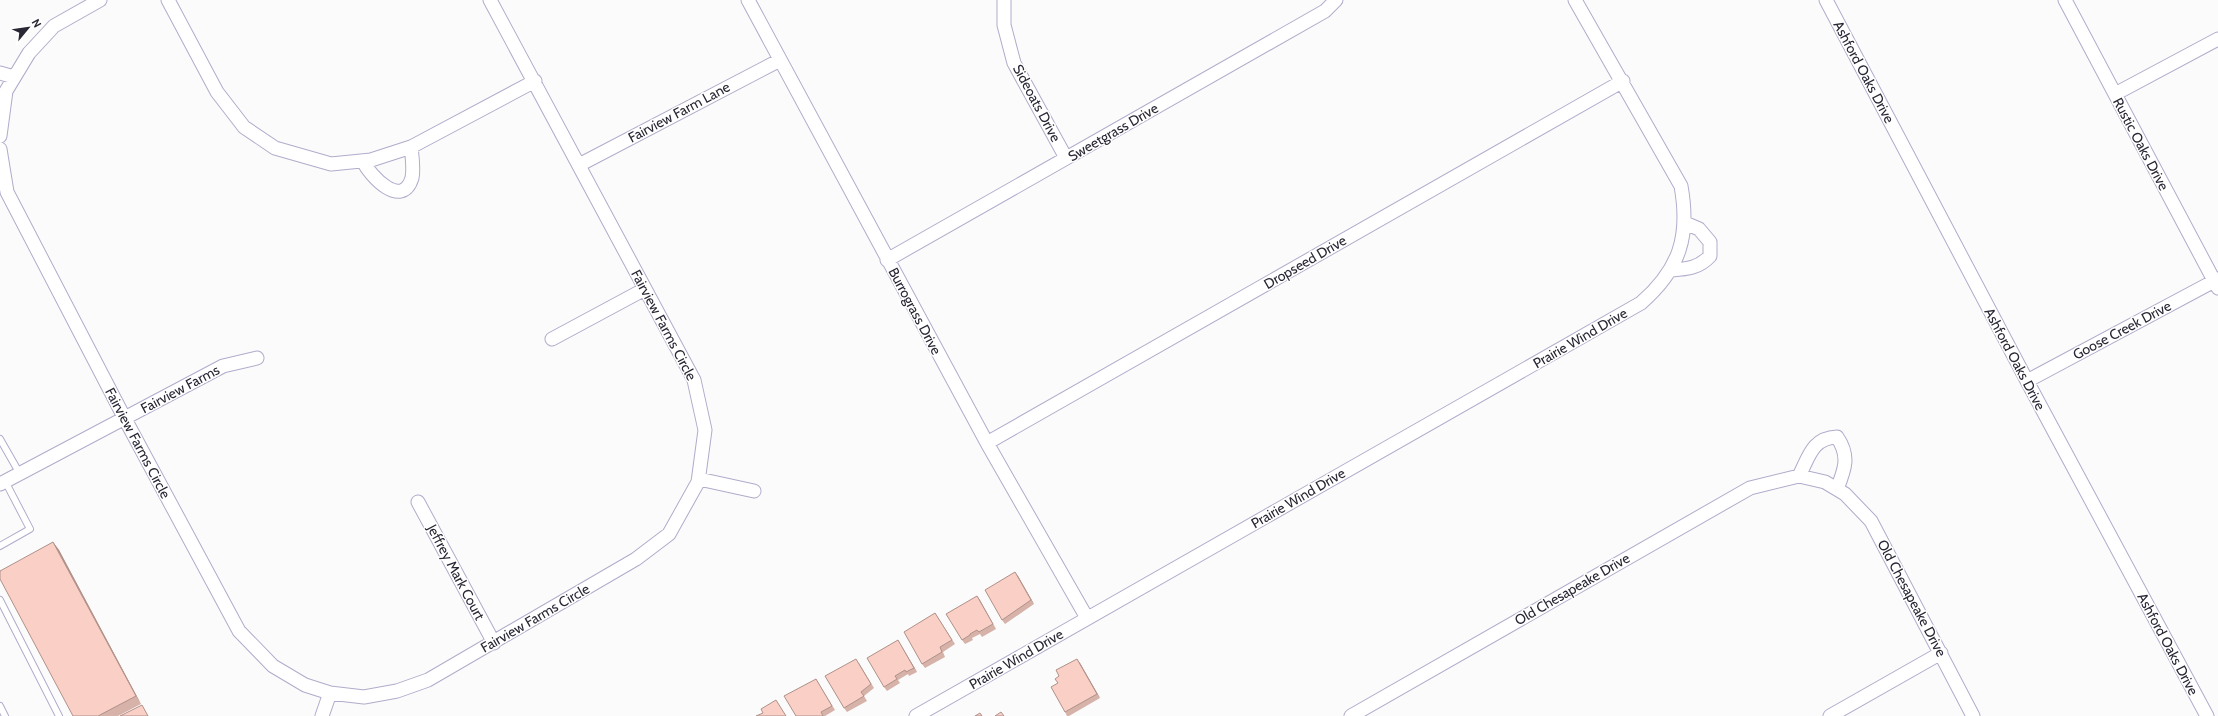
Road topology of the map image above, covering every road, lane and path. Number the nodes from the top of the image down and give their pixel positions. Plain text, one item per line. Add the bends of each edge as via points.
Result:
1 (100, 0) edge
2 (168, 0) edge
3 (490, 0) edge
4 (748, 0) edge
5 (1004, 0) edge
6 (1336, 0) edge
7 (1575, 0) edge
8 (1826, 0) edge
9 (2065, 0) edge
10 (2218, 39) edge
11 (780, 60) junction
12 (0, 73) edge
13 (14, 77) junction
14 (1623, 81) junction
15 (535, 82) junction
16 (2115, 94) junction
17 (1, 116) edge
18 (0, 136) edge
19 (411, 147) junction
20 (0, 149) edge
21 (1066, 158) junction
22 (363, 161) junction
23 (579, 165) junction
24 (1685, 223) junction
25 (887, 260) junction
26 (1672, 270) junction
27 (2217, 283) edge
28 (645, 289) junction
29 (552, 338) dead end
30 (257, 358) dead end
31 (2026, 381) junction
32 (125, 418) junction
33 (0, 439) edge
34 (987, 443) junction
35 (20, 474) junction
36 (1799, 476) junction
37 (699, 479) junction
38 (2, 483) edge
39 (1837, 489) junction
40 (754, 491) dead end
41 (418, 502) dead end
42 (0, 546) edge
43 (0, 600) edge
44 (1087, 618) junction
45 (494, 642) junction
46 (1941, 653) junction
47 (330, 693) junction
48 (0, 706) edge
49 (5, 716) edge
50 (59, 716) edge
51 (322, 716) edge
52 (916, 716) edge
53 (1351, 716) edge
54 (1830, 716) edge
55 (1974, 716) edge
56 (2207, 716) edge

1 - 13 street via 54,26 29,53
2 - 22 street via 217,92 244,127 275,148 331,164
3 - 15 street, Fairview Farms Circle
4 - 11 street, Burrograss Drive
5 - 21 street, Sideoats Drive via 1004,25 1014,63
6 - 21 street, Sweetgrass Drive via 1325,11
7 - 14 street, Prairie Wind Drive
8 - 31 street, Ashford Oaks Drive
9 - 16 street, Rustic Oaks Drive
10 - 16 street
11 - 23 street, Fairview Farm Lane
11 - 25 street, Burrograss Drive
12 - 13 street
13 - 17 street via 6,91
14 - 24 street, Prairie Wind Drive via 1681,186
14 - 34 street, Dropseed Drive
15 - 19 street
15 - 23 street, Fairview Farms Circle
16 - 27 street, Rustic Oaks Drive
17 - 18 street
19 - 22 street
19 - 22 street via 412,178 408,185 400,190 392,190 377,180
20 - 32 street, Fairview Farms Circle via 7,192
21 - 25 street, Sweetgrass Drive
23 - 28 street, Fairview Farms Circle
24 - 26 street, Prairie Wind Drive via 1682,245
24 - 26 street via 1699,229 1710,242 1710,256 1702,265
25 - 34 street, Burrograss Drive
26 - 44 street, Prairie Wind Drive via 1656,290 1641,303
27 - 31 street, Goose Creek Drive
28 - 29 street
28 - 37 street, Fairview Farms Circle via 694,380 706,430
30 - 32 street, Fairview Farms via 223,366
31 - 56 street, Ashford Oaks Drive
32 - 35 street, Fairview Farms
32 - 47 street, Fairview Farms Circle via 239,631 273,666 305,685
33 - 35 lane
34 - 44 street, Burrograss Drive
35 - 38 street, Fairview Farms
36 - 39 street, Old Chesapeake Drive via 1825,482
36 - 39 street via 1812,449 1827,437 1837,437 1844,447 1845,461
36 - 53 street, Old Chesapeake Drive via 1750,488
37 - 40 street
37 - 45 street, Fairview Farms Circle via 669,534 636,559
38 - 42 lane via 30,529
39 - 46 street, Old Chesapeake Drive via 1871,521
41 - 45 street, Jeffrey Mark Court
43 - 50 lane
44 - 52 street, Prairie Wind Drive
45 - 47 street, Fairview Farms Circle via 428,680 397,691 364,696
46 - 54 street
46 - 55 street, Old Chesapeake Drive
47 - 51 street
48 - 49 lane

